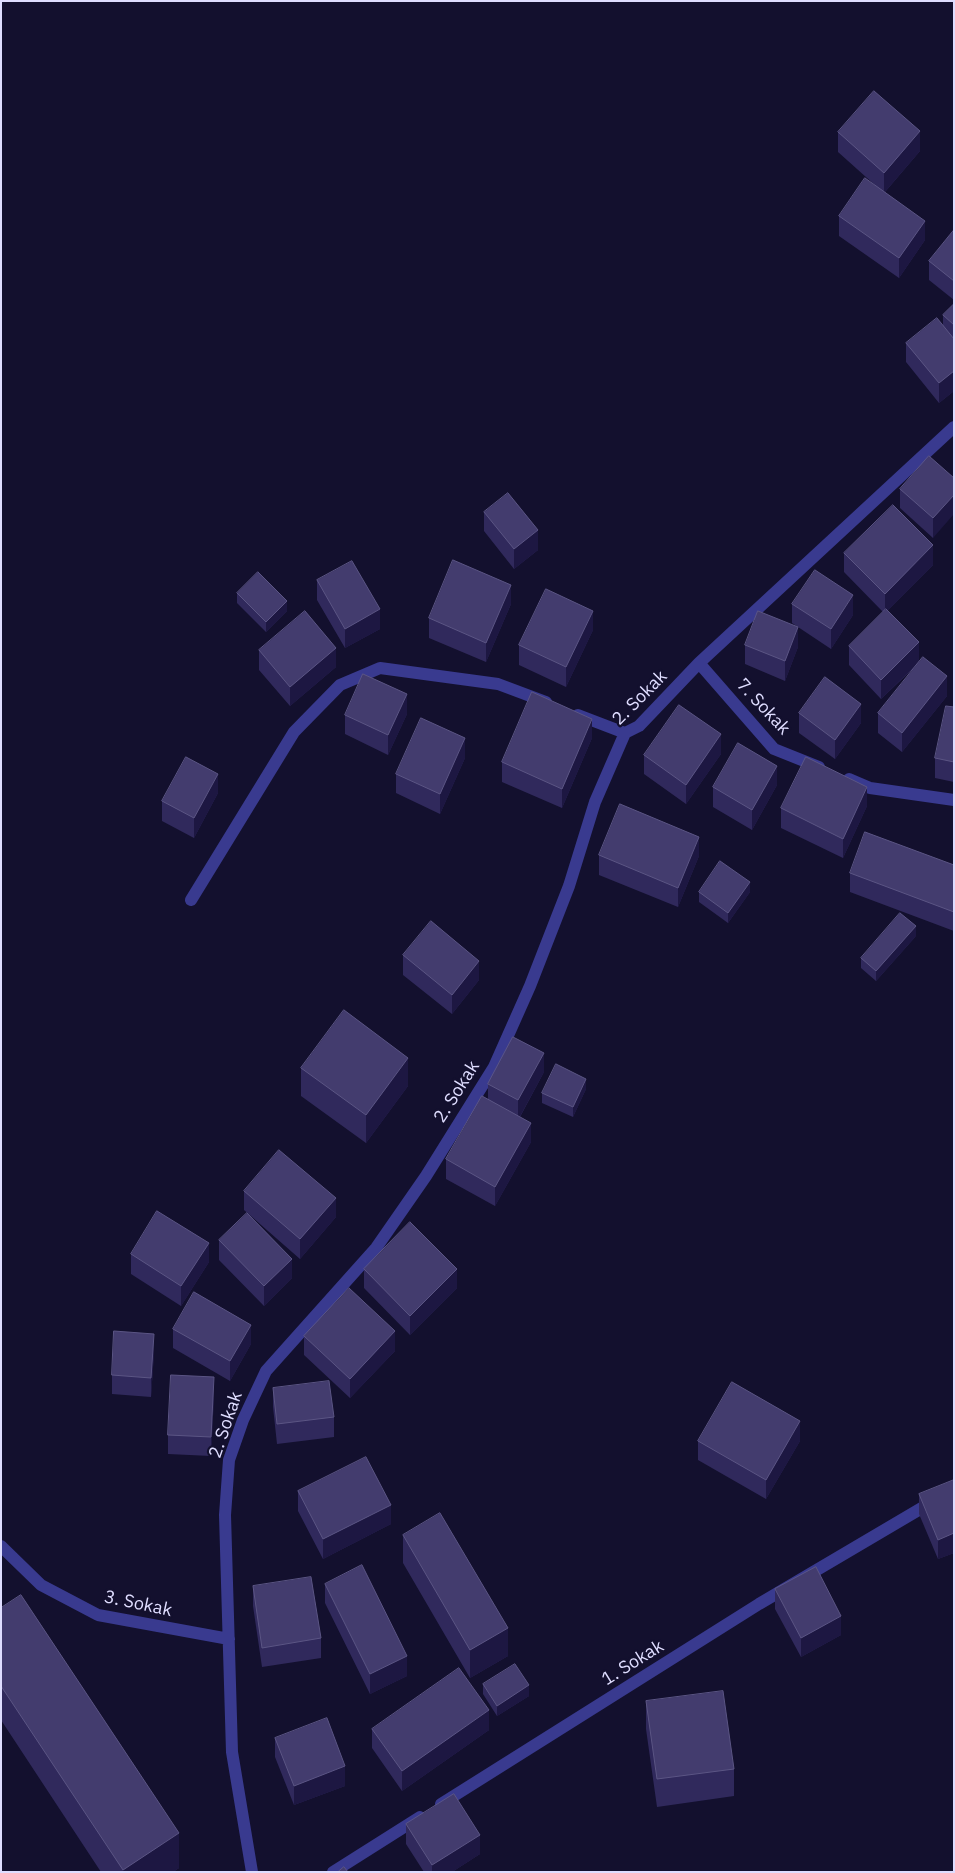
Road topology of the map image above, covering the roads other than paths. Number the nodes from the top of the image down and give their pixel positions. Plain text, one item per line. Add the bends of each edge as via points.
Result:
1 (954, 427) edge
2 (699, 664) junction
3 (625, 734) junction
4 (954, 800) edge
5 (191, 900) dead end
6 (954, 1489) edge
7 (1, 1546) edge
8 (229, 1639) junction
9 (252, 1872) edge
10 (333, 1872) edge

1 - 2 street, 2. Sokak
2 - 3 street, 2. Sokak via 639,726
2 - 4 street, 7. Sokak via 774,749 870,788
3 - 5 street via 498,684 380,668 340,685 294,732
3 - 8 street, 2. Sokak via 595,802 569,886 530,986 494,1067 426,1176 376,1248 266,1371 243,1420 229,1460 225,1514
6 - 10 street, 1. Sokak via 759,1604
7 - 8 street, 3. Sokak via 41,1585 98,1615
8 - 9 street, 2. Sokak via 232,1752

